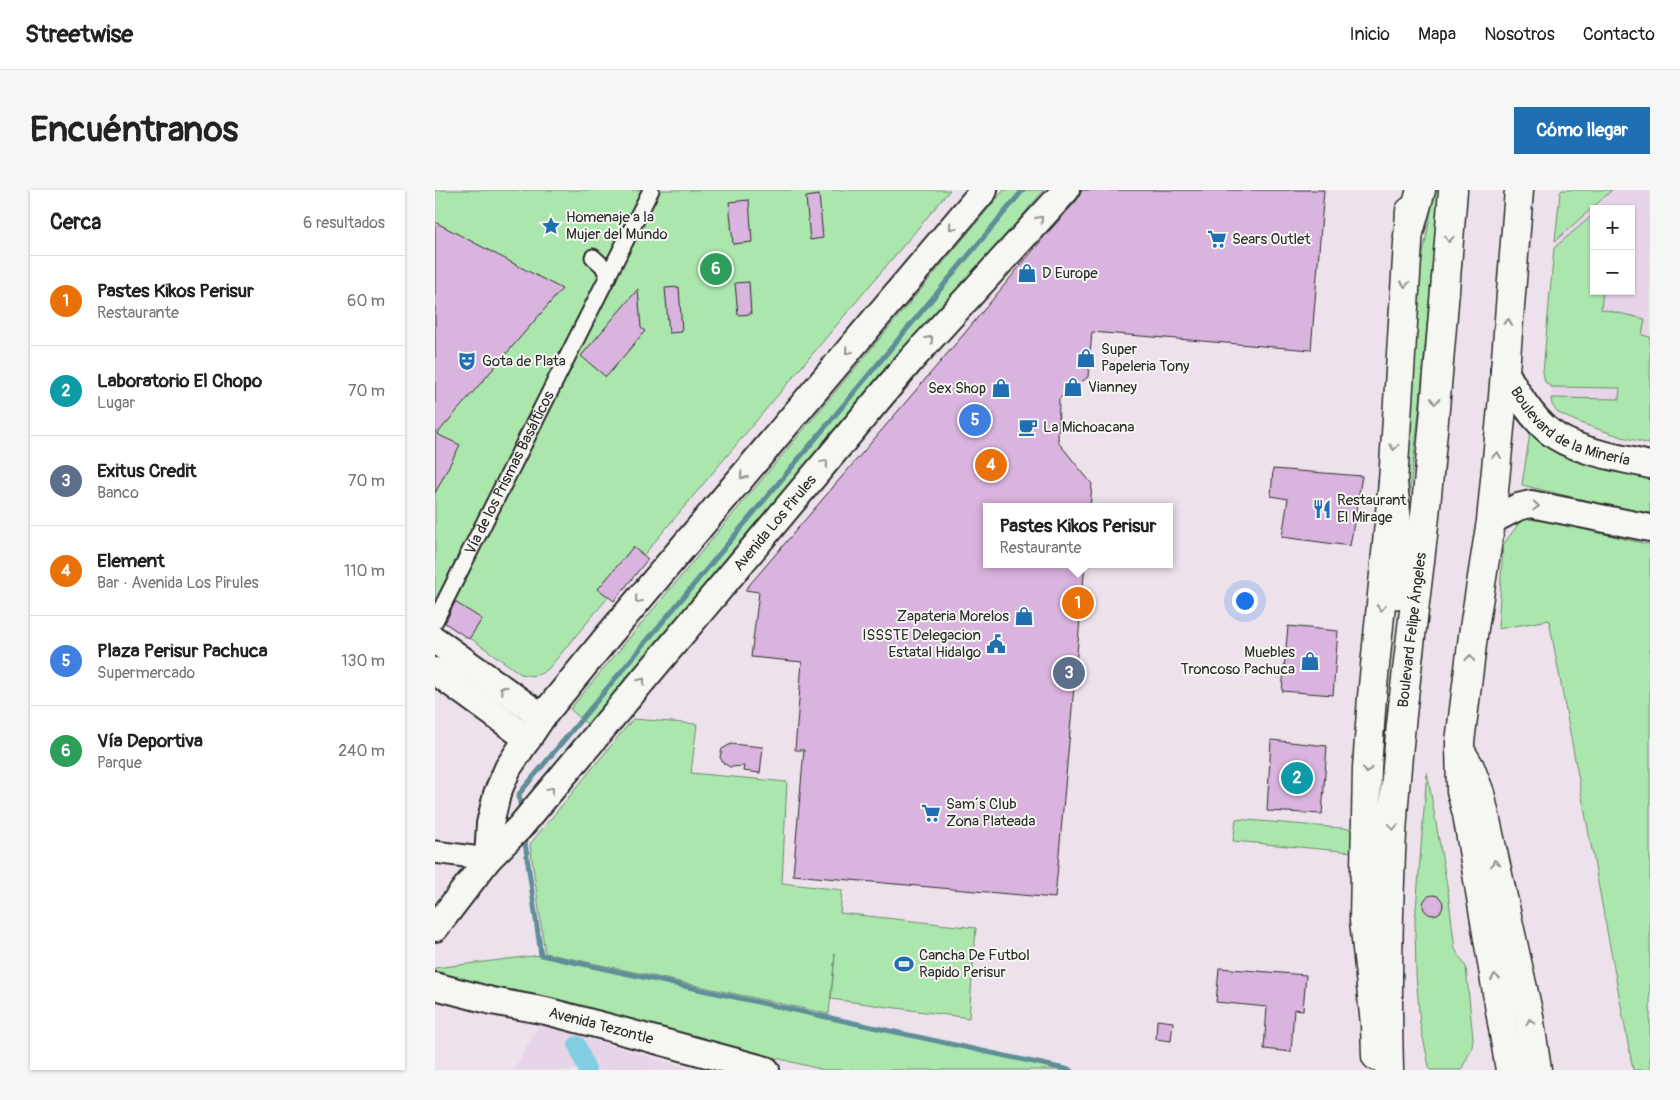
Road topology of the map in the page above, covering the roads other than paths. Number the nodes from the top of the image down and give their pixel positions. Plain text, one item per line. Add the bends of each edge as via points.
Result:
1 (651, 190) edge
2 (984, 190) edge
3 (1066, 190) edge
4 (1411, 190) edge
5 (1421, 190) edge
6 (1453, 190) edge
7 (1519, 190) edge
8 (1408, 236) junction
9 (593, 257) dead end
10 (609, 277) junction
11 (1504, 370) junction
12 (1650, 465) edge
13 (1393, 482) junction
14 (1491, 521) junction
15 (1650, 528) edge
16 (435, 622) edge
17 (435, 640) edge
18 (435, 671) edge
19 (1405, 691) junction
20 (535, 728) junction
21 (1460, 750) junction
22 (435, 852) edge
23 (488, 859) junction
24 (435, 928) edge
25 (435, 986) edge
26 (766, 1070) edge
27 (1376, 1070) edge
28 (1389, 1070) edge
29 (1510, 1070) edge
30 (1537, 1070) edge

1 - 10 street, Vía de los Prismas Basálticos
2 -> 20 street via 608,636
23 -> 3 street, Avenida Los Pirules via 520,827 911,360
4 - 8 main road
5 - 8 main road
6 -> 19 main road, Boulevard Felipe Ángeles
11 -> 7 main road
8 -> 13 main road
9 - 10 street
10 - 16 street, Vía de los Prismas Basálticos
11 - 12 street, Boulevard de la Minería via 1530,412 1551,433 1565,442
14 -> 11 main road
13 - 19 main road via 1401,563 1399,635
13 -> 27 main road via 1372,697 1364,862 1364,920 1375,1024
14 -> 15 street via 1531,504
21 -> 14 main road
20 -> 17 street
18 - 20 street
19 -> 28 main road, Boulevard Felipe Ángeles via 1391,852 1387,993
20 - 23 street via 508,768 497,794 490,824
29 -> 21 main road via 1461,791
30 -> 21 main road via 1529,1016 1480,793
22 - 23 street
23 - 24 street, Avenida Los Pirules
25 - 26 street, Avenida Tezontle via 547,1011

